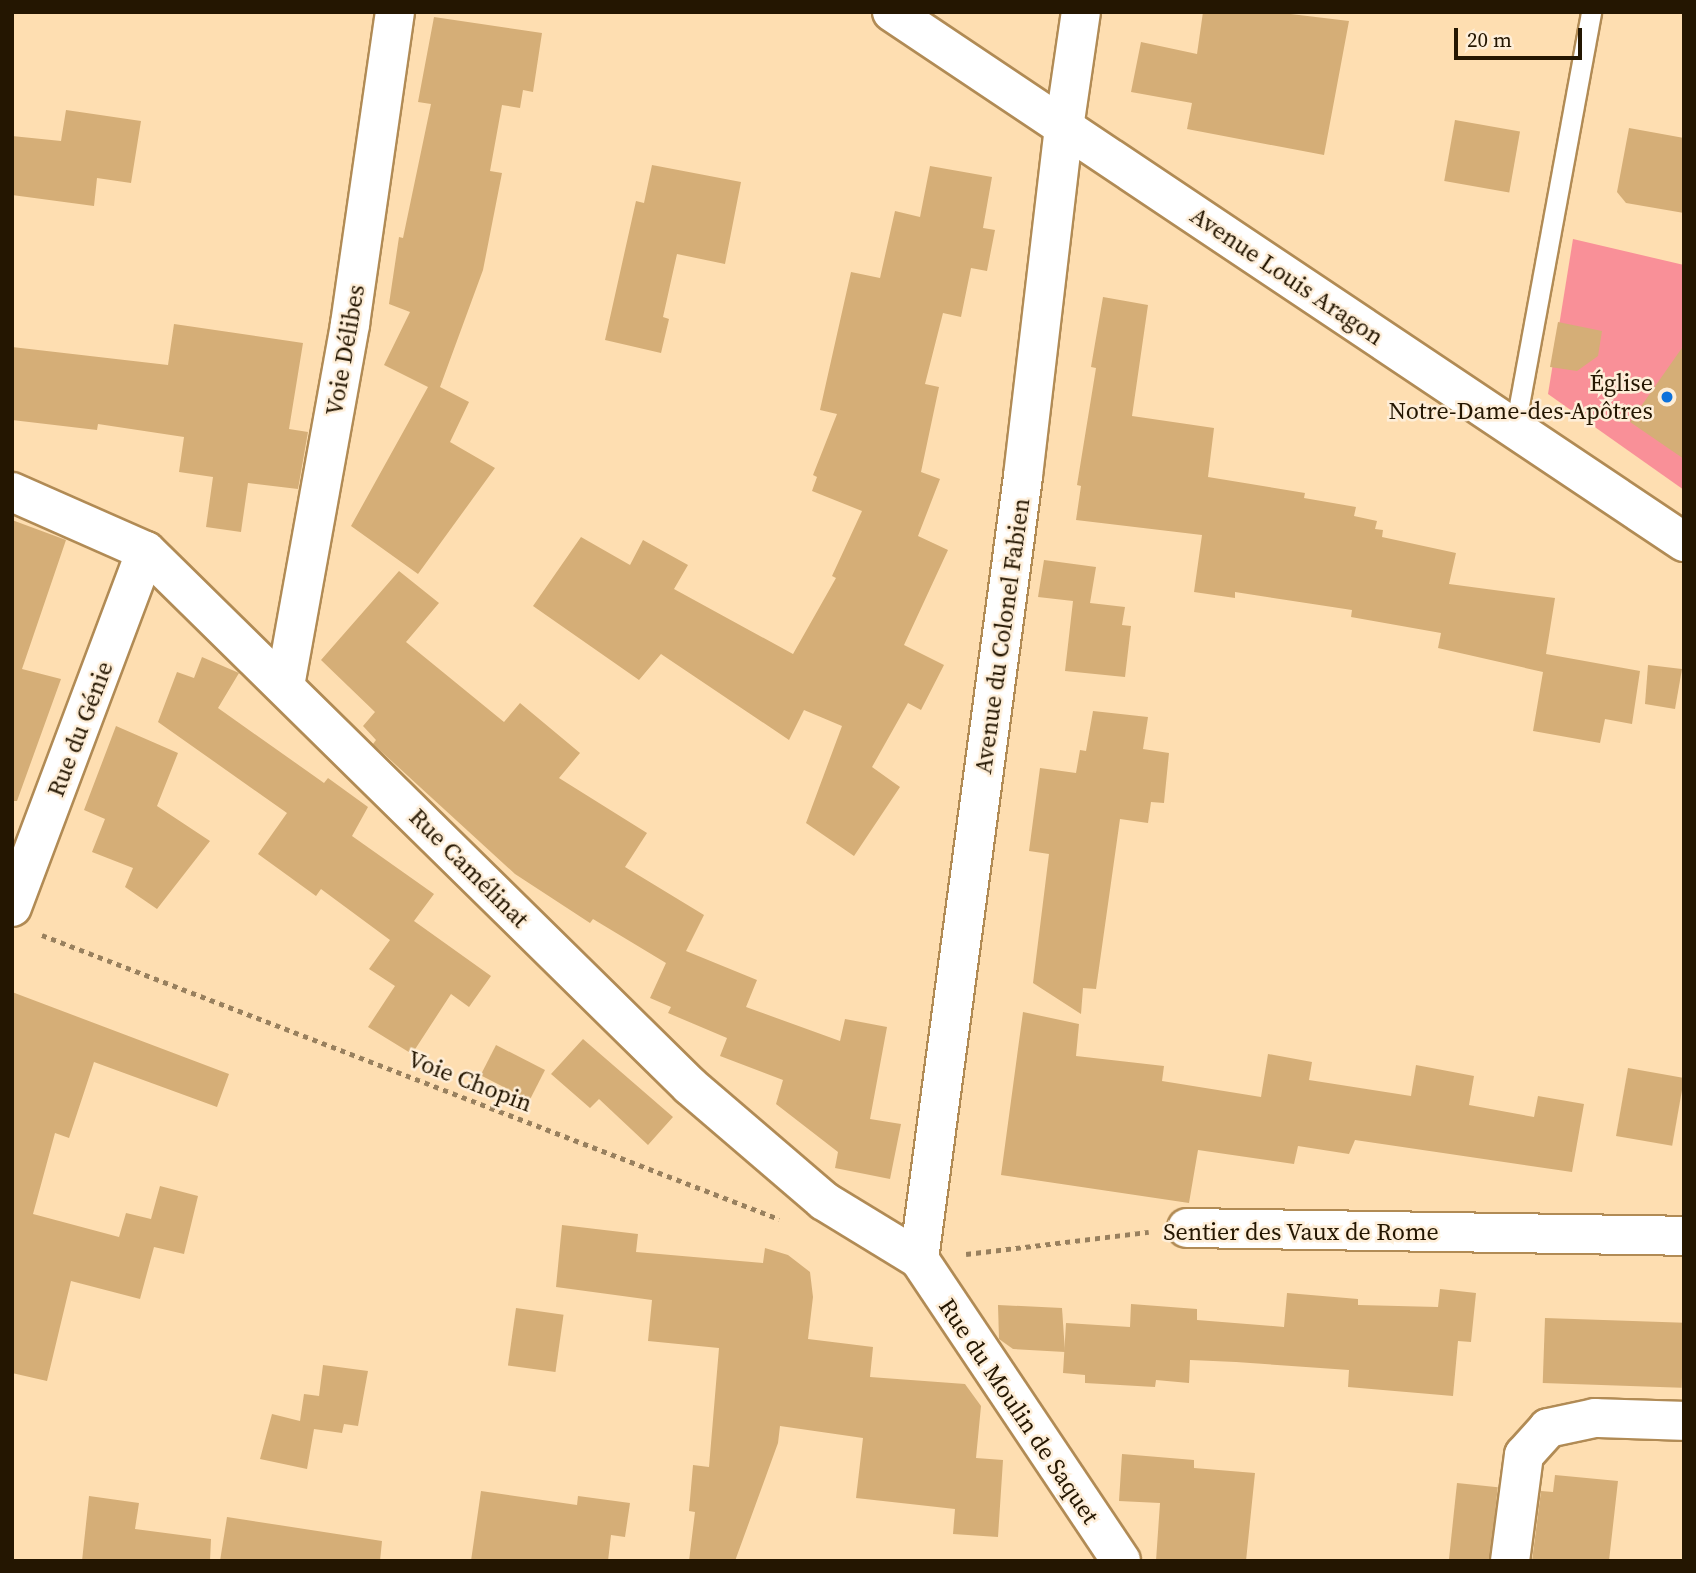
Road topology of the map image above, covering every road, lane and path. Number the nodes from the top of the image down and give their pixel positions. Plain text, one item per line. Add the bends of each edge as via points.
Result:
1 (395, 12) edge
2 (892, 12) edge
3 (1082, 12) edge
4 (1591, 12) edge
5 (1063, 128) junction
6 (1515, 427) junction
7 (12, 492) edge
8 (1684, 542) edge
9 (146, 551) junction
10 (285, 686) junction
11 (25, 920) edge
12 (787, 1222) dead end
13 (1187, 1228) joint
14 (1684, 1236) edge
15 (919, 1259) junction
16 (1684, 1422) edge
17 (1121, 1561) edge
18 (1510, 1561) edge

1 - 10 street, Voie Délibes via 350,324
2 - 5 street, Avenue Louis Aragon
3 - 5 street, Avenue du Colonel Fabien
4 - 6 lane
5 - 6 street, Avenue Louis Aragon
5 - 15 street, Avenue du Colonel Fabien via 1023,477
6 - 8 street, Avenue Louis Aragon
7 - 9 street, Rue Camélinat
9 - 10 street, Rue Camélinat
9 - 11 street, Rue du Génie
10 - 15 street, Rue Camélinat via 690,1086 824,1201
11 - 12 path, Voie Chopin
13 - 14 street, Sentier des Vaux de Rome
13 - 15 path, Sentier des Vaux de Rome
15 - 17 street, Rue du Moulin de Saquet
16 - 18 street via 1595,1418 1548,1428 1524,1455

